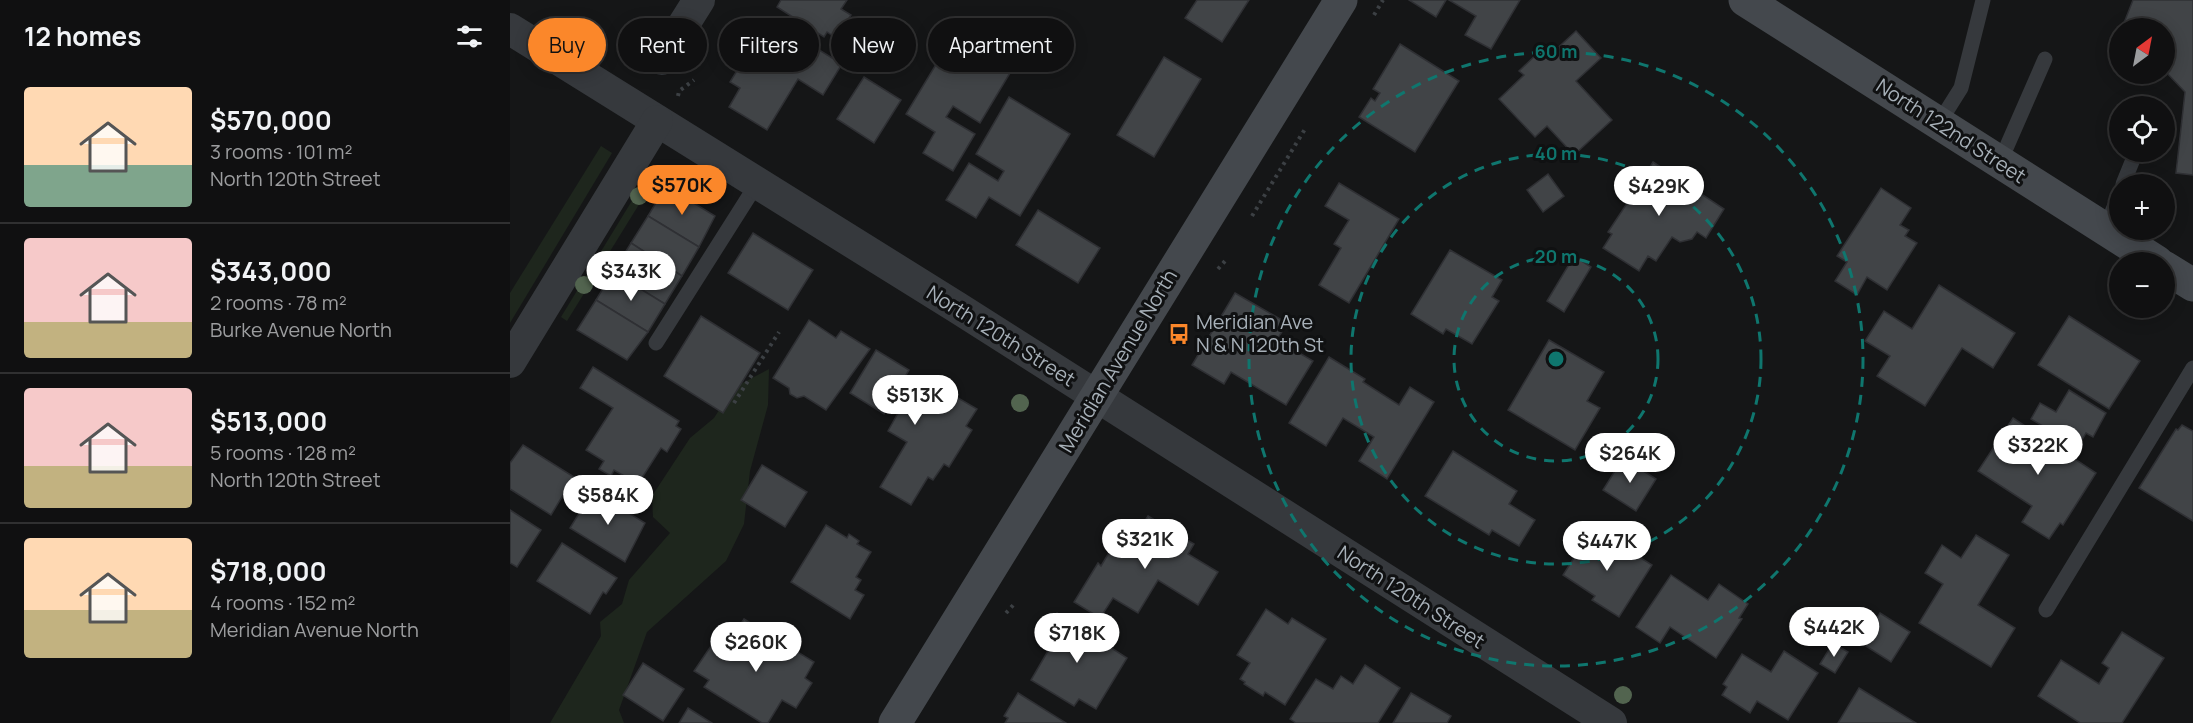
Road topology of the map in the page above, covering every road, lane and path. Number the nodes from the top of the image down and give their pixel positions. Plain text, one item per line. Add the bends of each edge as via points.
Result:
1 (699, 0) edge
2 (1341, 0) edge
3 (1745, 0) edge
4 (1983, 0) edge
5 (688, 18) edge
6 (510, 29) edge
7 (2045, 59) dead end
8 (694, 80) dead end
9 (667, 110) junction
10 (1940, 123) junction
11 (2000, 162) junction
12 (758, 183) junction
13 (2109, 219) edge
14 (2105, 229) junction
15 (2141, 252) edge
16 (2175, 274) edge
17 (2193, 285) edge
18 (779, 332) dead end
19 (656, 343) dead end
20 (510, 362) edge
21 (2193, 368) edge
22 (1096, 396) junction
23 (734, 403) dead end
24 (2046, 610) dead end
25 (896, 723) edge
26 (1611, 723) edge

1 - 5 street
2 - 22 street, Meridian Avenue North
3 - 10 street, North 122nd Street
4 - 10 lane via 1961,88
6 - 9 street, North 120th Street
7 - 11 lane
8 - 9 path via 679,91
9 - 12 street, North 120th Street
9 - 20 street
10 - 11 street, North 122nd Street
11 - 14 street, North 122nd Street
12 - 19 lane
12 - 22 street, North 120th Street
13 - 14 lane
14 - 15 street, North 122nd Street
16 - 17 street
18 - 23 path
21 - 24 lane
22 - 25 street, Meridian Avenue North
22 - 26 street, North 120th Street

